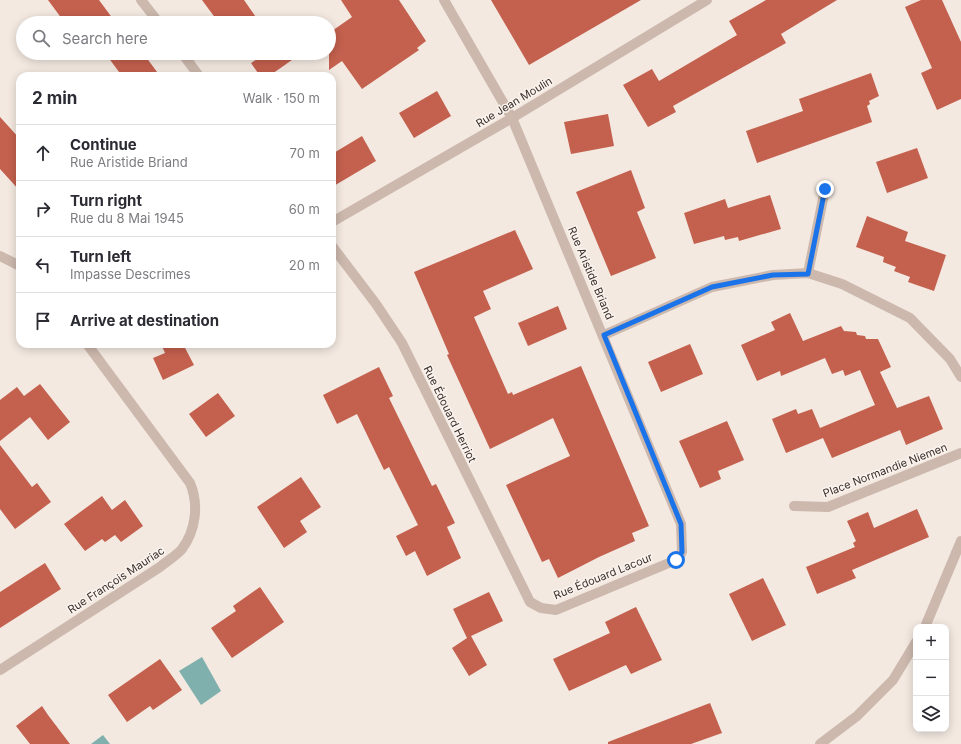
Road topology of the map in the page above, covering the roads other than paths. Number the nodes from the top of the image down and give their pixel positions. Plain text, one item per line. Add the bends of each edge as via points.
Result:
1 (141, 0) edge
2 (444, 0) edge
3 (707, 0) edge
4 (154, 16) edge
5 (187, 60) edge
6 (197, 72) edge
7 (512, 118) junction
8 (825, 189) dead end
9 (336, 220) edge
10 (336, 251) edge
11 (0, 256) edge
12 (16, 264) edge
13 (808, 274) junction
14 (604, 335) junction
15 (90, 348) edge
16 (961, 377) edge
17 (961, 453) edge
18 (794, 506) dead end
19 (961, 541) edge
20 (682, 552) joint
21 (530, 602) joint
22 (926, 624) edge
23 (913, 647) edge
24 (0, 670) edge
25 (820, 744) edge

1 - 4 street
2 - 7 street, Rue Aristide Briand
3 - 7 street, Rue Jean Moulin
5 - 6 street
7 - 9 street, Rue Jean Moulin
7 - 14 street, Rue Aristide Briand
8 - 13 street
10 - 21 street, Rue Édouard Herriot via 402,343
11 - 12 street
13 - 14 street via 773,275 712,287
13 - 16 street via 842,284 910,318 950,359
14 - 20 street, Rue Aristide Briand via 681,524
15 - 24 street, Rue François Mauriac via 190,483 196,509 192,529 182,548 166,562
17 - 18 street, Place Normandie Niemen via 828,507
19 - 22 street
20 - 21 street, Rue Édouard Lacour via 676,560 556,610 541,608
23 - 25 street via 893,680 857,716

